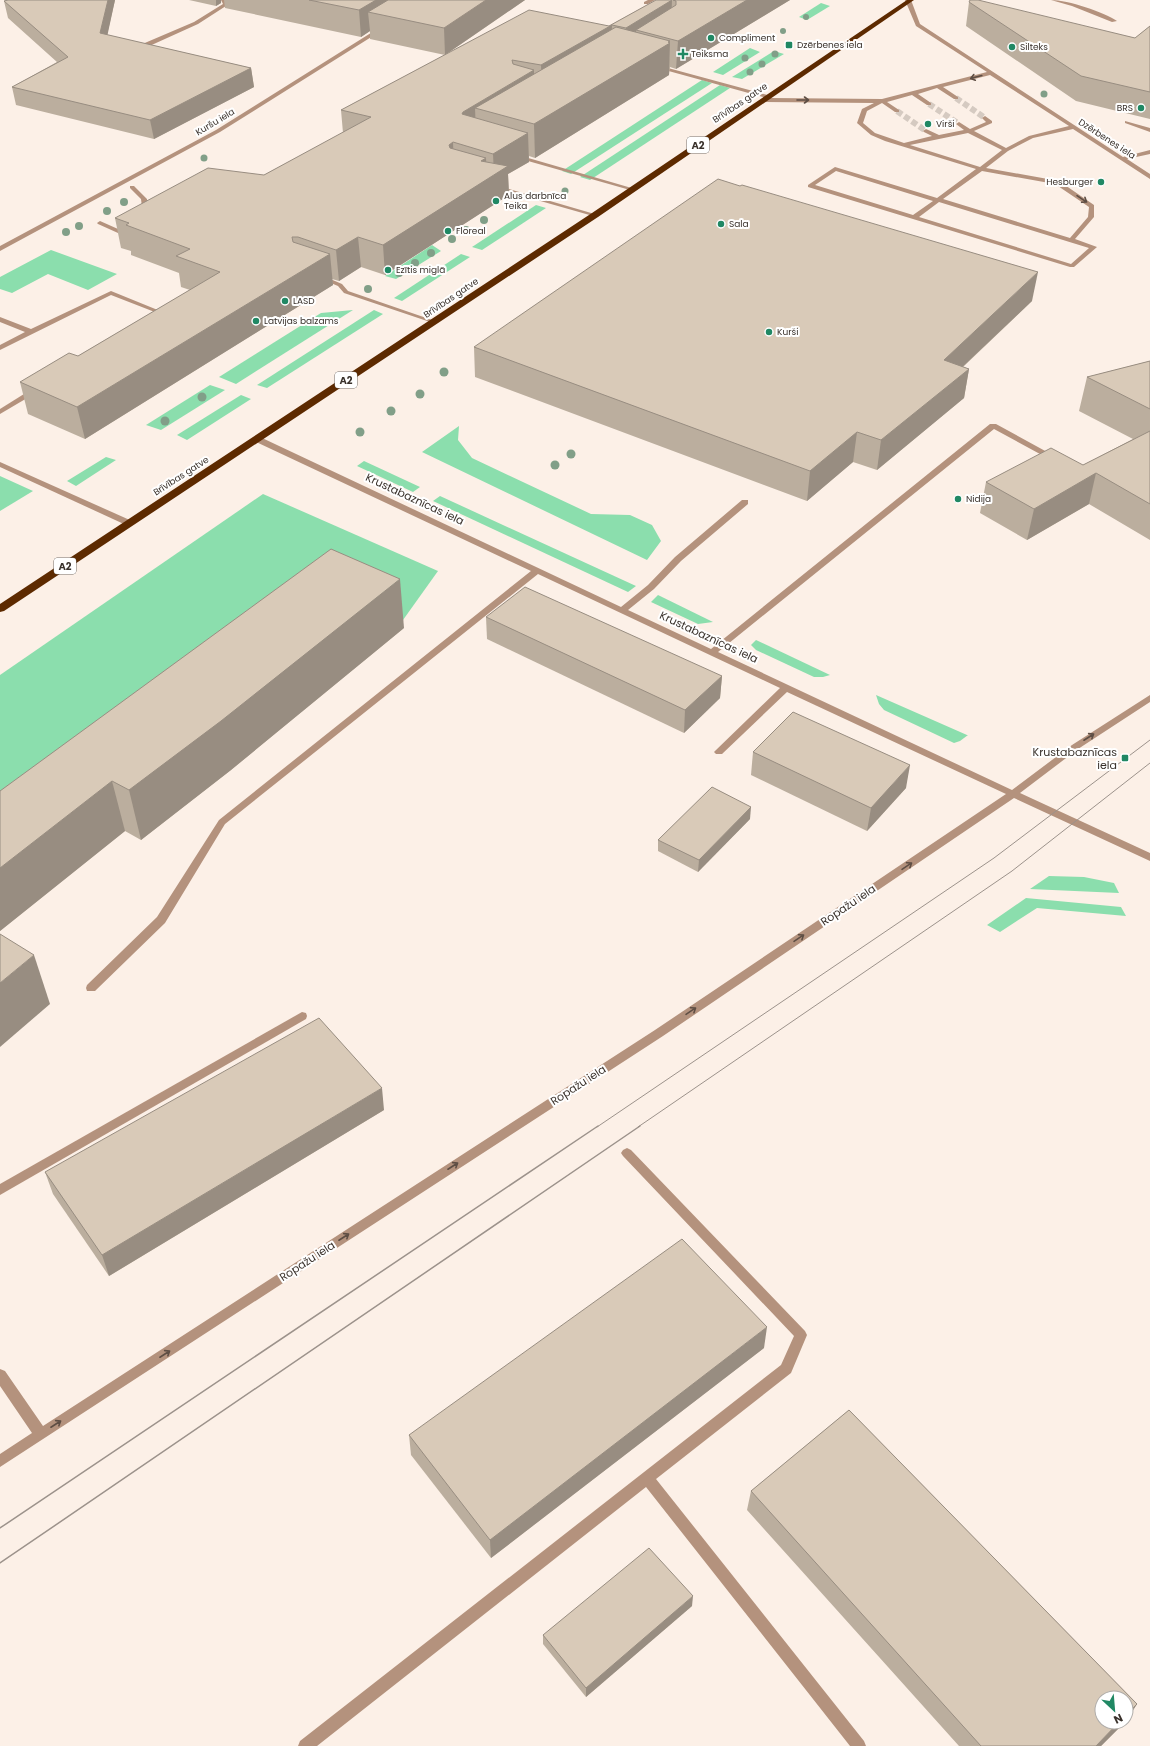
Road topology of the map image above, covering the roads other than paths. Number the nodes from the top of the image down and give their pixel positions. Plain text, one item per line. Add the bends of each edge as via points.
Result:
1 (224, 0) edge
2 (652, 0) edge
3 (910, 0) edge
4 (1054, 0) edge
5 (646, 3) dead end
6 (1114, 21) dead end
7 (387, 24) edge
8 (130, 49) edge
9 (650, 65) edge
10 (990, 74) junction
11 (939, 87) junction
12 (913, 93) junction
13 (766, 98) junction
14 (956, 98) tunnel mouth
15 (882, 101) junction
16 (929, 104) tunnel mouth
17 (897, 111) tunnel mouth
18 (985, 118) dead end
19 (1127, 122) dead end
20 (959, 124) tunnel mouth
21 (1073, 127) junction
22 (1150, 130) edge
23 (926, 131) tunnel mouth
24 (969, 131) junction
25 (938, 137) junction
26 (905, 144) junction
27 (1006, 150) junction
28 (1150, 152) edge
29 (506, 153) edge
30 (1122, 158) junction
31 (981, 169) junction
32 (1150, 177) edge
33 (489, 185) edge
34 (132, 187) dead end
35 (632, 189) junction
36 (939, 199) junction
37 (595, 215) junction
38 (915, 217) junction
39 (140, 221) edge
40 (100, 223) dead end
41 (132, 224) edge
42 (1072, 239) junction
43 (2, 246) edge
44 (316, 275) edge
45 (0, 319) edge
46 (155, 321) edge
47 (435, 322) junction
48 (30, 332) junction
49 (0, 348) edge
50 (44, 386) edge
51 (0, 412) edge
52 (257, 439) junction
53 (1058, 460) edge
54 (0, 464) edge
55 (745, 502) dead end
56 (129, 523) junction
57 (538, 570) junction
58 (0, 609) edge
59 (622, 610) junction
60 (713, 652) junction
61 (787, 687) junction
62 (1150, 698) edge
63 (719, 752) dead end
64 (1013, 794) junction
65 (1150, 857) edge
66 (91, 988) dead end
67 (302, 1016) dead end
68 (627, 1153) dead end
69 (0, 1190) edge
70 (0, 1375) edge
71 (41, 1434) junction
72 (0, 1461) edge
73 (647, 1478) junction
74 (305, 1746) edge
75 (859, 1746) edge

1 - 8 street via 226,4 196,23 143,47
2 - 5 street
3 - 10 street, Dzērbenes iela via 918,26
3 - 13 highway, Brīvības gatve / A2
4 - 6 street
7 - 43 street, Kuršu iela via 218,131
9 - 13 street
10 -> 11 street
10 - 21 street, Dzērbenes iela
11 - 12 street
11 - 14 street
12 - 15 street
12 - 16 street
13 -> 15 street
13 - 35 highway, Brīvības gatve / A2
15 - 17 street
15 - 26 street via 864,110 860,123 873,134
18 - 24 street via 990,122
19 - 22 street
20 - 24 street
21 - 27 street via 1030,137
21 - 30 street, Dzērbenes iela
23 - 25 street
24 - 25 street
24 - 27 street
25 - 26 street
26 - 31 street
27 - 31 street
28 - 30 street
29 - 35 street
30 - 32 street, Dzērbenes iela
31 - 36 street
31 -> 42 street via 1057,182 1092,206 1091,216
33 - 37 street
34 - 39 street via 144,198 147,217
35 - 37 highway, Brīvības gatve / A2
36 - 38 street
36 - 38 street via 835,169 810,186
36 - 42 street
37 - 47 highway, Brīvības gatve / A2
38 - 42 street via 1072,266 1094,247
40 - 41 street via 118,231
44 - 47 street via 340,285 346,292
45 - 48 street
46 - 48 street via 167,314 111,293
47 - 52 highway, Brīvības gatve / A2
48 - 49 street
50 - 51 street
52 - 56 highway, Brīvības gatve / A2
52 - 57 street, Krustabaznīcas iela
53 - 60 street via 992,426
54 - 56 street
55 - 59 street
56 - 58 highway, Brīvības gatve / A2
57 - 59 street, Krustabaznīcas iela
57 - 66 street via 222,822 161,920
59 - 60 street, Krustabaznīcas iela
60 - 61 street, Krustabaznīcas iela
61 - 63 street
61 - 64 street, Krustabaznīcas iela
64 -> 62 street, Ropažu iela via 1075,747
64 - 65 street, Krustabaznīcas iela
71 -> 64 street, Ropažu iela via 659,1032
67 - 69 street
68 - 73 street via 801,1335 786,1369
70 - 71 street
71 - 72 street, Ropažu iela
73 - 74 street
73 - 75 street

